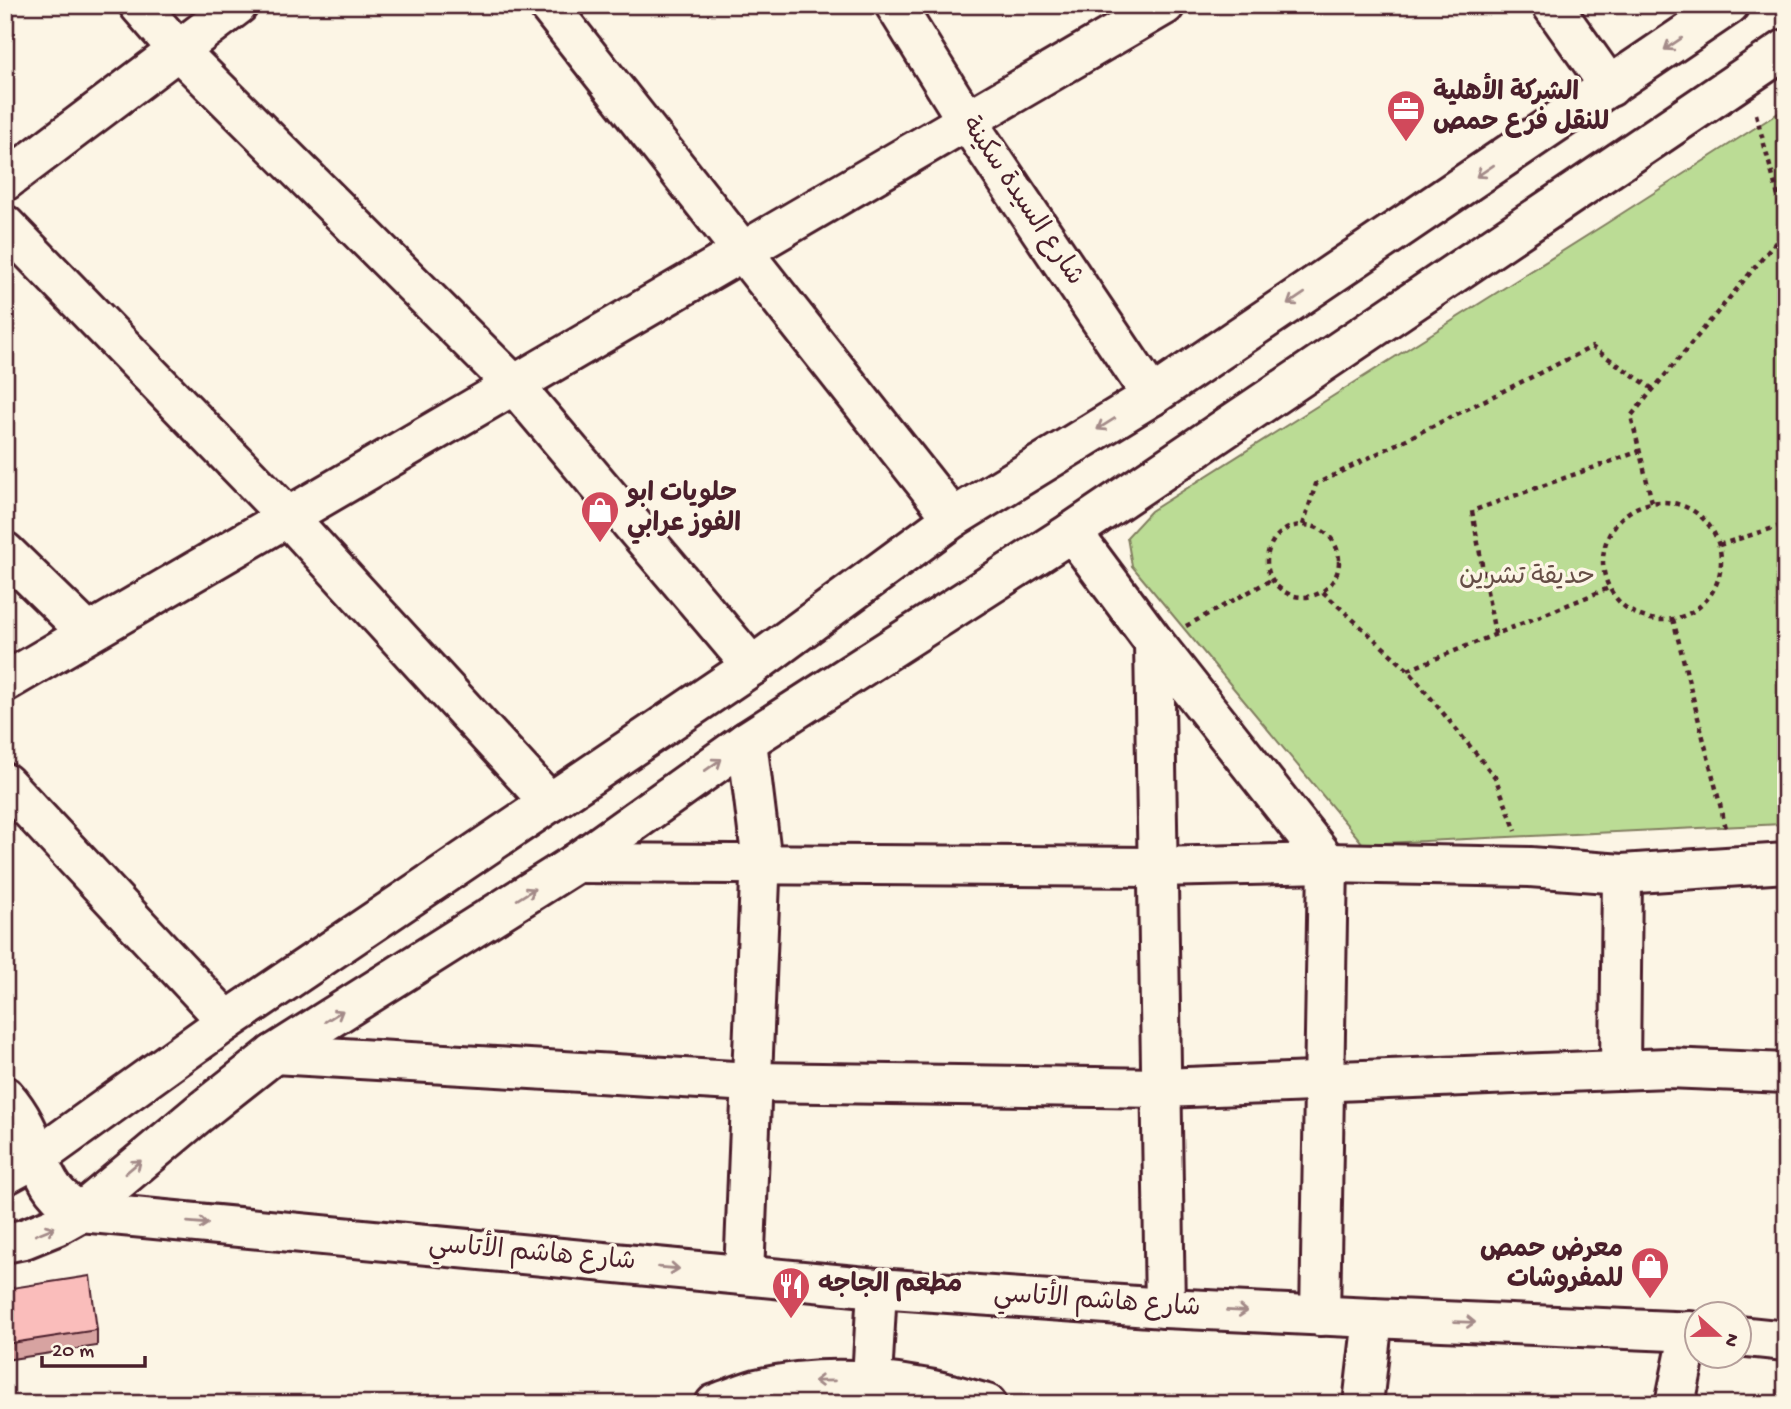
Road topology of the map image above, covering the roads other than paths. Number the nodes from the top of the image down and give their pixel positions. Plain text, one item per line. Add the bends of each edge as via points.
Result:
1 (139, 5) edge
2 (238, 5) edge
3 (548, 5) edge
4 (895, 5) edge
5 (1165, 5) edge
6 (1552, 5) edge
7 (1729, 5) edge
8 (1786, 48) edge
9 (178, 50) junction
10 (1610, 87) junction
11 (967, 121) junction
12 (5, 181) edge
13 (5, 225) edge
14 (742, 251) junction
15 (514, 385) junction
16 (1152, 396) junction
17 (288, 517) junction
18 (953, 518) junction
19 (1072, 532) junction
20 (5, 552) edge
21 (88, 634) junction
22 (1154, 642) junction
23 (752, 666) junction
24 (5, 682) edge
25 (747, 741) junction
26 (5, 783) edge
27 (550, 803) junction
28 (576, 863) junction
29 (1328, 863) junction
30 (1786, 863) edge
31 (760, 864) junction
32 (1157, 867) junction
33 (1622, 874) junction
34 (227, 1021) junction
35 (274, 1054) junction
36 (1620, 1070) junction
37 (1786, 1073) edge
38 (751, 1082) junction
39 (1323, 1082) junction
40 (1163, 1088) junction
41 (5, 1096) edge
42 (38, 1157) junction
43 (5, 1175) edge
44 (82, 1212) junction
45 (5, 1243) edge
46 (744, 1275) junction
47 (877, 1288) junction
48 (1165, 1308) junction
49 (1320, 1316) junction
50 (1373, 1318) junction
51 (1682, 1332) edge
52 (1752, 1337) edge
53 (1786, 1341) edge
54 (1684, 1370) edge
55 (872, 1380) junction
56 (965, 1400) edge
57 (715, 1404) edge
58 (1363, 1404) edge
59 (1675, 1404) edge

1 - 9 main road
2 - 9 main road
3 - 14 main road
4 - 11 main road, شارع السيدة سكينة
5 - 11 main road
6 - 10 main road
7 -> 10 main road
8 - 19 main road
9 - 12 main road
9 - 15 main road
10 -> 16 main road
11 - 14 main road
11 - 16 main road, شارع السيدة سكينة
13 - 17 main road
14 - 15 main road
14 - 18 main road
15 - 17 main road
15 - 23 main road
16 -> 18 main road
17 - 21 main road
17 - 27 main road
18 - 23 main road
19 - 22 main road
19 - 25 main road
20 - 21 main road
21 - 24 main road
22 - 29 main road
22 - 32 main road
23 - 27 main road
28 -> 25 main road
25 - 31 main road
26 - 34 main road
27 - 34 main road
28 - 31 main road
35 -> 28 main road
29 - 32 main road
29 - 33 main road via 1530,867
29 - 39 main road
30 - 33 main road
31 - 32 main road
31 - 38 main road
32 - 40 main road
33 - 36 main road
34 - 42 main road
35 - 38 main road
44 -> 35 main road
36 - 37 main road
36 - 39 main road
38 - 40 main road
38 - 46 main road
39 - 40 main road
39 - 49 main road
40 - 48 main road
41 - 42 main road via 28,1129
42 - 43 main road
42 - 44 main road via 53,1190
45 -> 44 main road via 35,1235
44 -> 46 main road, شارع هاشم الأتاسي
46 - 47 main road, شارع هاشم الأتاسي
47 - 48 main road, شارع هاشم الأتاسي
47 - 55 main road
48 -> 49 main road, شارع هاشم الأتاسي
49 - 50 main road, شارع هاشم الأتاسي
50 -> 51 main road, شارع هاشم الأتاسي
50 - 58 main road
52 - 53 main road
54 - 59 main road
55 - 56 main road
55 -> 57 main road via 803,1381

